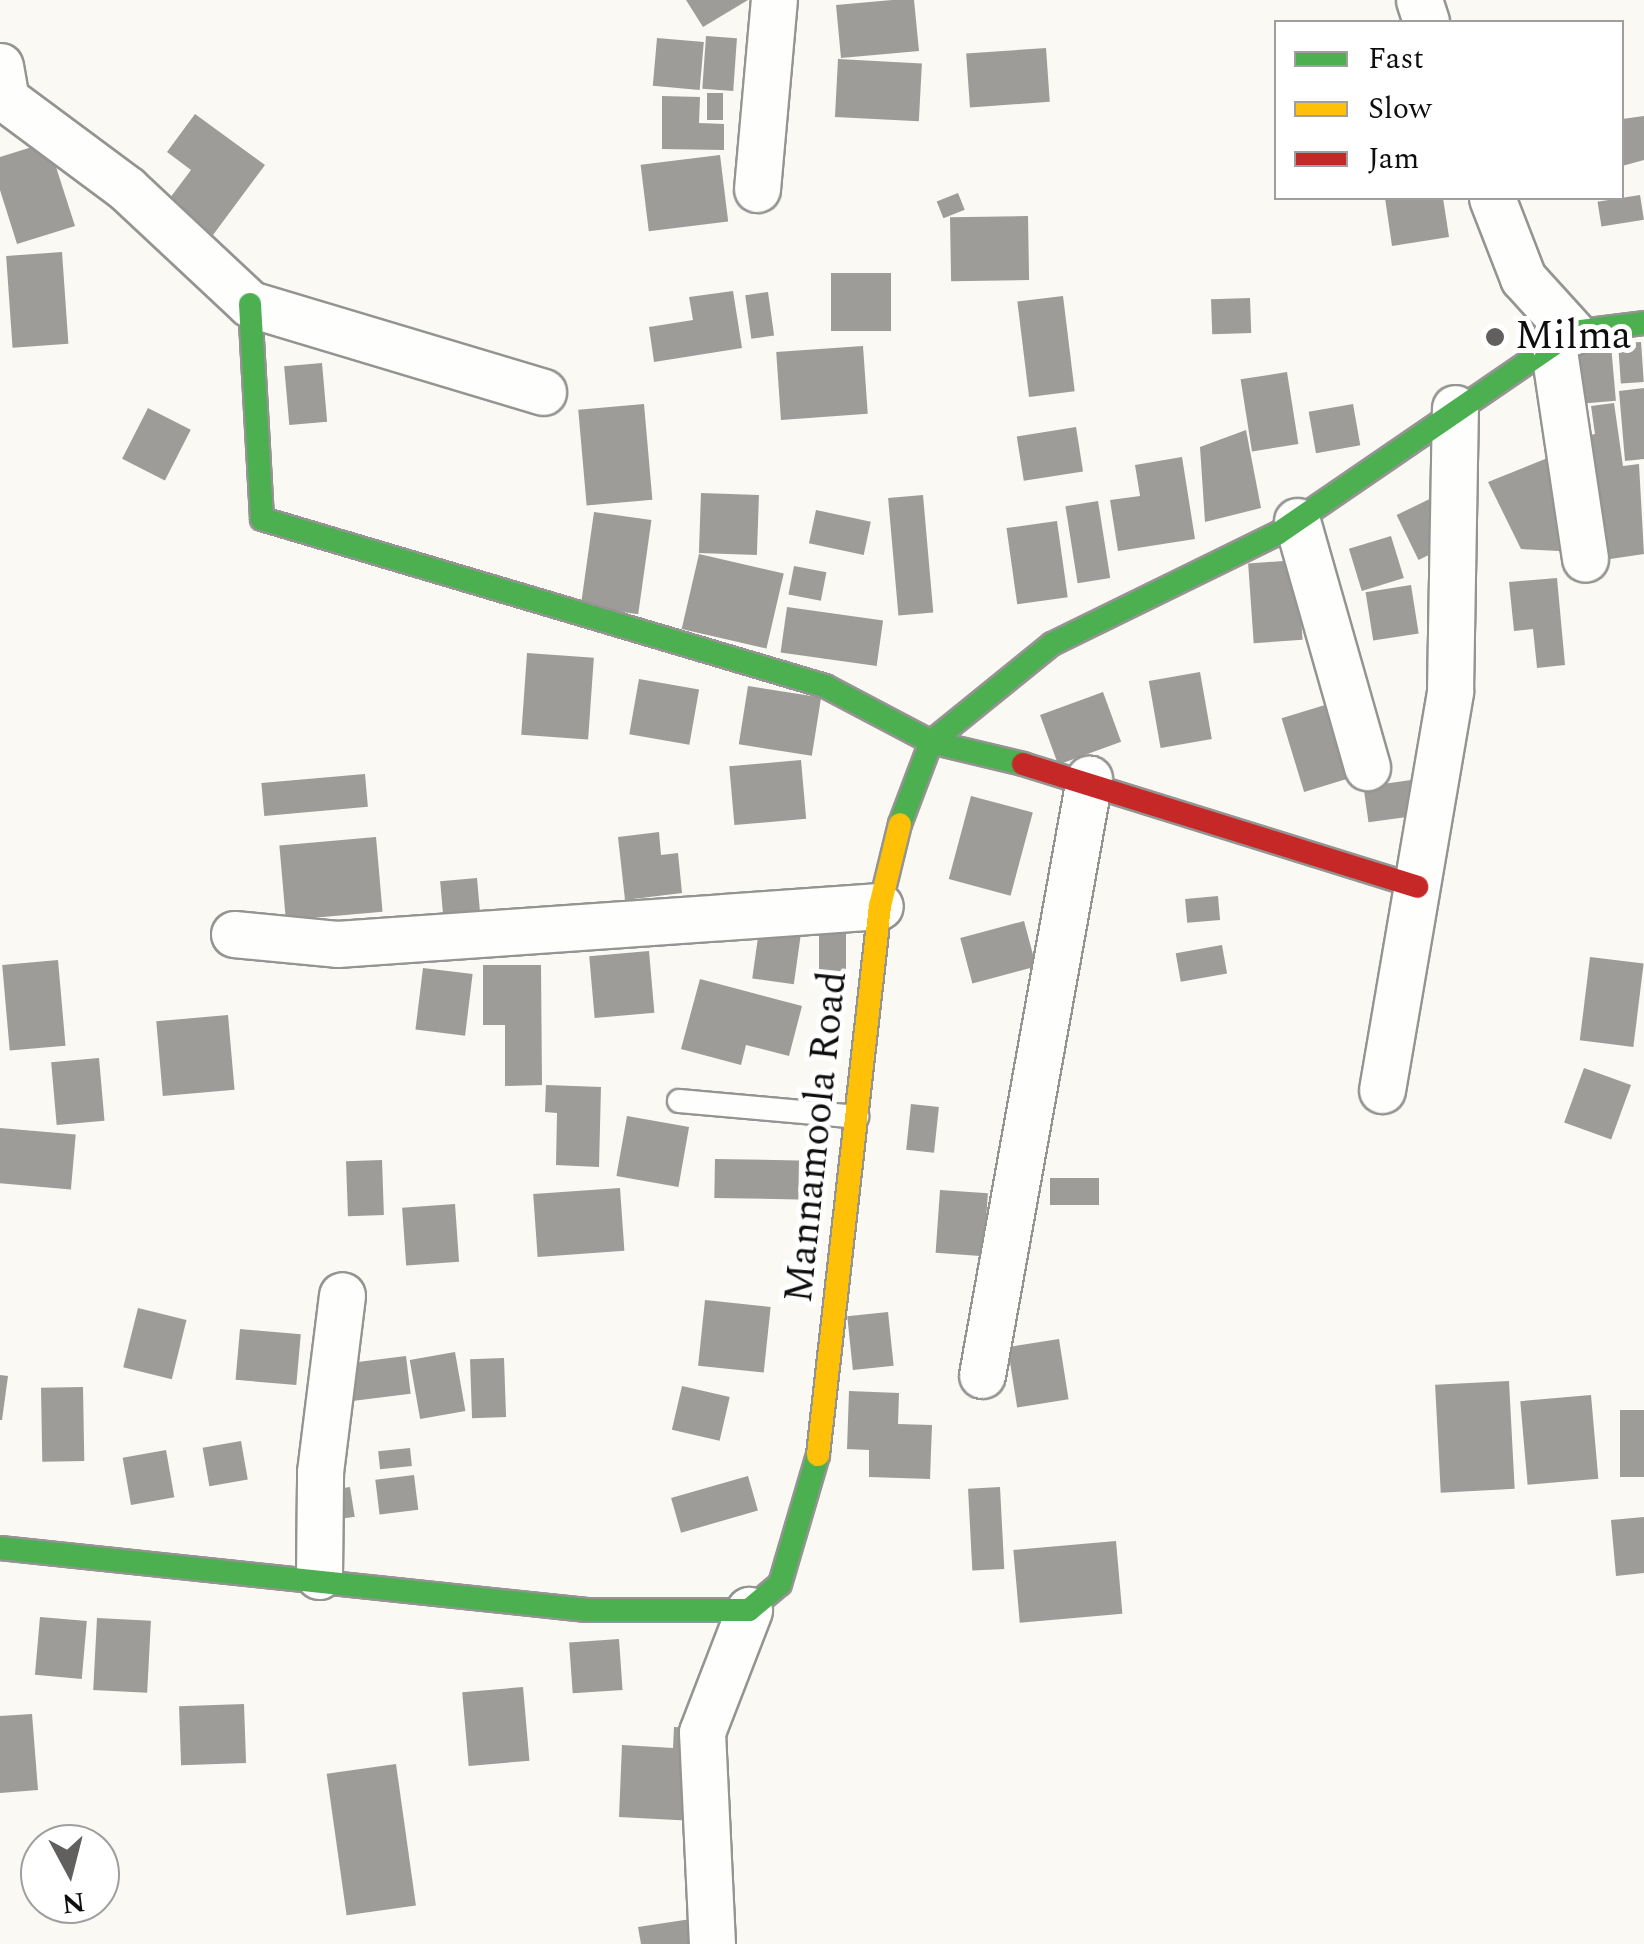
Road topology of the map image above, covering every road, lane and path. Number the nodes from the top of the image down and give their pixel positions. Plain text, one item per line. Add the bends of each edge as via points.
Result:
1 (774, 0) edge
2 (0, 66) edge
3 (757, 188) dead end
4 (1493, 200) edge
5 (250, 304) junction
6 (1644, 322) edge
7 (1562, 338) junction
8 (543, 392) dead end
9 (1455, 408) junction
10 (1297, 520) junction
11 (1585, 559) dead end
12 (931, 742) junction
13 (1367, 767) dead end
14 (1090, 779) junction
15 (1417, 887) junction
16 (880, 906) junction
17 (234, 934) dead end
18 (1382, 1090) dead end
19 (679, 1101) dead end
20 (857, 1118) junction
21 (342, 1295) dead end
22 (982, 1375) dead end
23 (0, 1548) edge
24 (319, 1576) junction
25 (749, 1610) junction
26 (712, 1944) edge

1 - 3 street
2 - 5 street via 6,99 127,189
4 - 7 street via 1523,278
5 - 8 street
5 - 12 main road via 262,519 825,686
6 - 7 main road
7 - 9 main road
7 - 11 street
9 - 10 main road
9 - 15 street via 1450,691
10 - 12 main road via 1052,644
10 - 13 street
12 - 14 main road
12 - 16 main road, Mannamoola Road via 890,851
14 - 15 main road
14 - 22 street
15 - 18 street
16 - 17 street via 337,944
16 - 20 main road, Mannamoola Road
19 - 20 lane
20 - 25 main road, Mannamoola Road via 815,1485 780,1584
21 - 24 street via 320,1472
23 - 24 main road
24 - 25 main road via 587,1610
25 - 26 street via 702,1732

